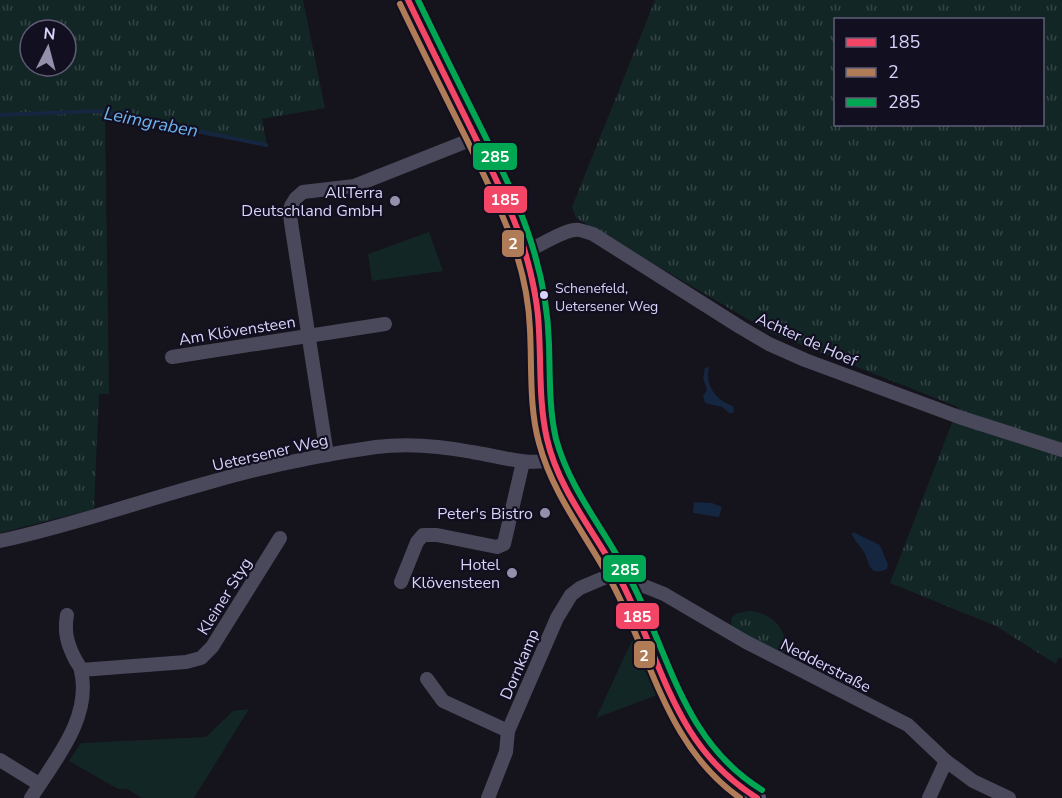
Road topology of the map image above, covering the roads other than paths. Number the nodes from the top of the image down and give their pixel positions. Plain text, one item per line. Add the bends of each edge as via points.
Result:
1 (408, 0) edge
2 (475, 138) junction
3 (525, 252) junction
4 (385, 324) dead end
5 (308, 336) junction
6 (172, 357) dead end
7 (1062, 450) edge
8 (327, 455) junction
9 (553, 460) junction
10 (523, 462) junction
11 (279, 538) dead end
12 (0, 541) edge
13 (619, 576) junction
14 (401, 582) dead end
15 (67, 615) dead end
16 (81, 670) junction
17 (427, 679) dead end
18 (508, 730) junction
19 (0, 760) edge
20 (945, 761) junction
21 (39, 784) junction
22 (31, 798) edge
23 (489, 798) edge
24 (757, 798) edge
25 (929, 798) edge
26 (1009, 798) edge

1 - 2 main road
2 - 3 main road via 509,208
2 - 5 street, Am Klövensteen via 354,186 303,192 296,198 290,215
3 - 7 street, Achter de Hoef via 565,231 578,229 593,234 770,344 959,417
3 - 9 main road via 538,313 544,411
4 - 5 street, Am Klövensteen
5 - 6 street, Am Klövensteen
5 - 8 street, Am Klövensteen
8 - 10 street, Uetersener Weg via 416,445
8 - 12 street, Uetersener Weg via 278,464
9 - 10 street, Uetersener Weg
9 - 13 main road via 572,500
10 - 14 street via 504,544 497,547 423,535
11 - 16 street, Kleiner Styg via 212,647 201,658
13 - 18 street, Dornkamp via 592,582 571,596 557,618
13 - 20 street, Nedderstraße via 664,594 746,642 908,726
13 - 24 main road via 684,723 722,773
15 - 16 street via 67,643
16 - 21 street via 80,713
17 - 18 street via 443,701
18 - 23 street, Dornkamp via 506,752
19 - 21 street
20 - 25 street
20 - 26 street, Nedderstraße
21 - 22 street

